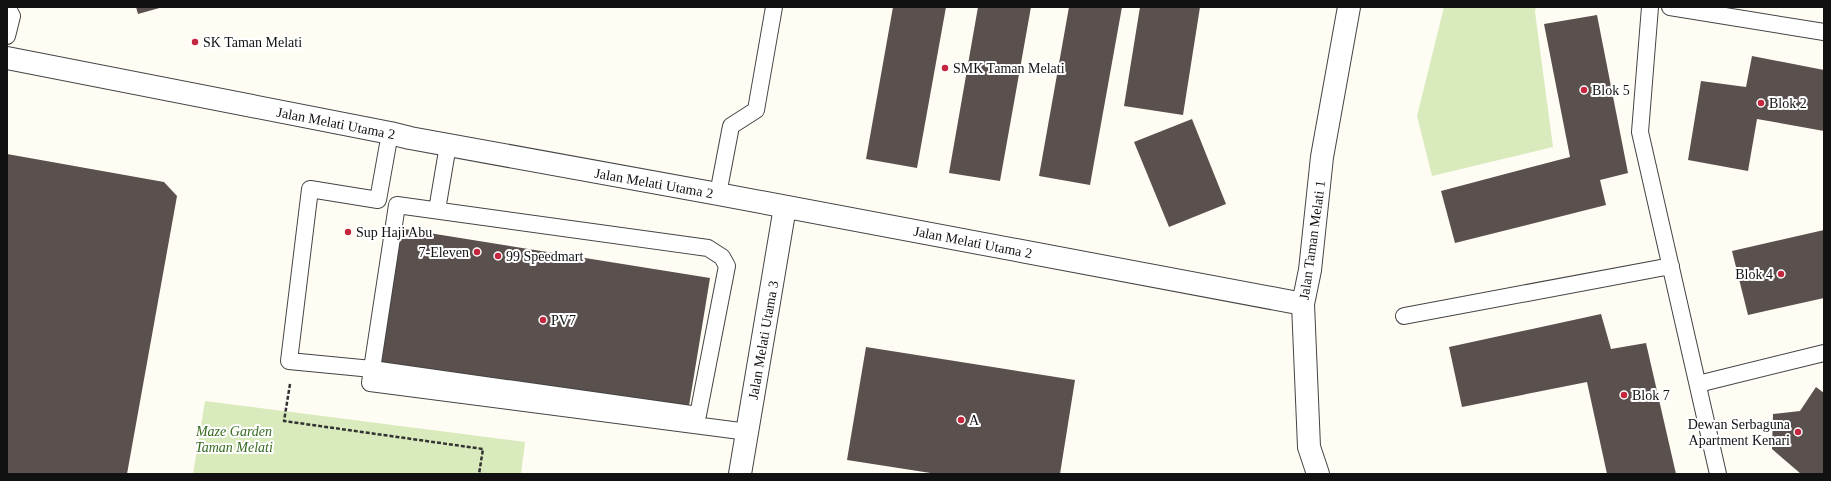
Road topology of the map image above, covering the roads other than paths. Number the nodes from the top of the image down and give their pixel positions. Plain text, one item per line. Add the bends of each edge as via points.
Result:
1 (7, 7) edge
2 (774, 7) edge
3 (1349, 7) edge
4 (1650, 7) edge
5 (1670, 7) edge
6 (1824, 32) edge
7 (7, 36) edge
8 (7, 58) edge
9 (390, 133) junction
10 (448, 145) junction
11 (718, 194) junction
12 (786, 207) junction
13 (437, 210) junction
14 (1671, 266) junction
15 (1303, 304) junction
16 (1404, 316) dead end
17 (1824, 352) edge
18 (372, 369) junction
19 (1698, 384) junction
20 (748, 432) junction
21 (740, 474) edge
22 (1318, 474) edge
23 (1718, 474) edge

1 - 7 lane via 12,16
2 - 11 lane via 756,110 731,126
3 - 15 street, Jalan Taman Melati 1 via 1322,157 1310,270
4 - 14 lane via 1640,132
5 - 6 lane
8 - 9 street, Jalan Melati Utama 2
9 - 10 street, Jalan Melati Utama 2
9 - 18 lane via 378,200 310,189 289,361
10 - 11 street, Jalan Melati Utama 2
10 - 13 lane
11 - 12 street, Jalan Melati Utama 2
12 - 15 street, Jalan Melati Utama 2
12 - 20 street, Jalan Melati Utama 3
13 - 18 lane via 397,205
13 - 18 lane via 708,248 722,257 727,266 698,415
14 - 16 lane
14 - 19 lane
15 - 22 street, Jalan Taman Melati 1 via 1309,447
17 - 19 lane
18 - 20 lane via 370,383
19 - 23 lane
20 - 21 street, Jalan Melati Utama 3

